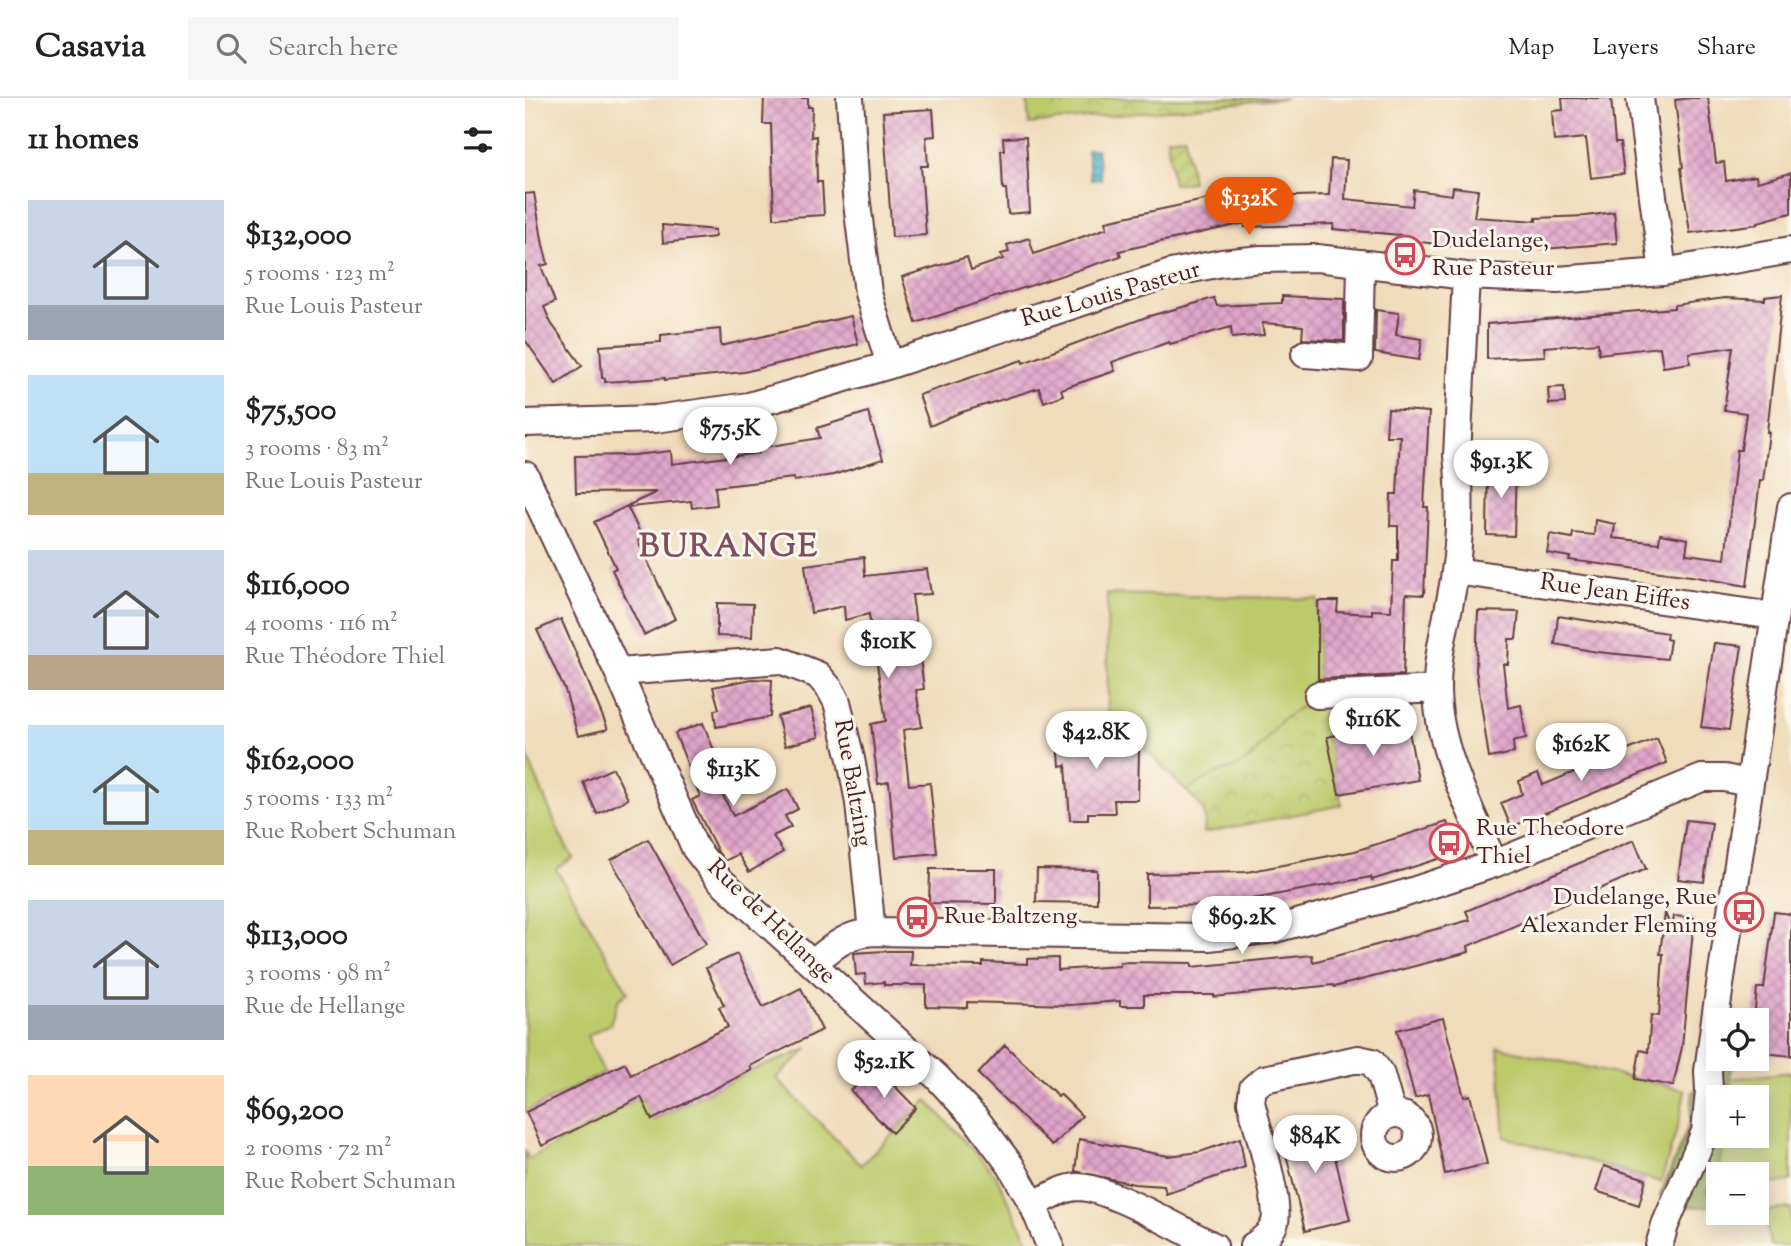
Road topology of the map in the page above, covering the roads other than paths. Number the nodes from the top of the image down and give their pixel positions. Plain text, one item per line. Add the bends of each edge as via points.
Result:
1 (850, 98) edge
2 (1640, 98) edge
3 (1791, 250) edge
4 (1361, 263) junction
5 (1663, 272) junction
6 (1466, 276) junction
7 (1305, 354) dead end
8 (890, 365) junction
9 (525, 423) edge
10 (525, 475) edge
11 (1791, 509) edge
12 (1455, 571) junction
13 (1774, 616) junction
14 (618, 672) junction
15 (1437, 689) junction
16 (1318, 695) dead end
17 (1749, 783) junction
18 (1494, 864) junction
19 (872, 932) junction
20 (813, 963) junction
21 (1392, 1114) dead end
22 (1033, 1205) junction
23 (1050, 1246) edge
24 (1214, 1246) edge
25 (1252, 1246) edge
26 (1659, 1246) edge

1 - 8 street via 868,293
2 - 5 street
3 - 5 street, Rue Louis Pasteur
4 - 6 street, Rue Louis Pasteur
4 - 7 street via 1359,358
4 - 8 street, Rue Louis Pasteur via 1261,259 1171,273
5 - 6 street, Rue Louis Pasteur via 1557,280
6 - 12 street
8 - 9 street, Rue Louis Pasteur via 749,406 655,419
10 - 14 street, Rue de Hellange
11 - 13 street
12 - 13 street, Rue Jean Eiffes
12 - 15 street via 1441,638
13 - 17 street
14 - 19 street, Rue Baltzing via 781,660 818,675 837,702 851,759
14 - 20 street, Rue de Hellange via 695,848 719,879
15 - 16 street
15 - 18 street via 1444,738
17 - 18 street via 1702,778
17 - 26 street via 1709,1072 1705,1132
18 - 19 street via 1275,929 1209,937
19 - 20 street via 853,934
20 - 22 street, Rue de Hellange via 976,1119
21 - 25 street via 1381,1076 1372,1062 1358,1059 1264,1079 1253,1088 1251,1102 1275,1203 1275,1224
22 - 23 street, Rue de Hellange
22 - 24 street via 1067,1189 1090,1189

